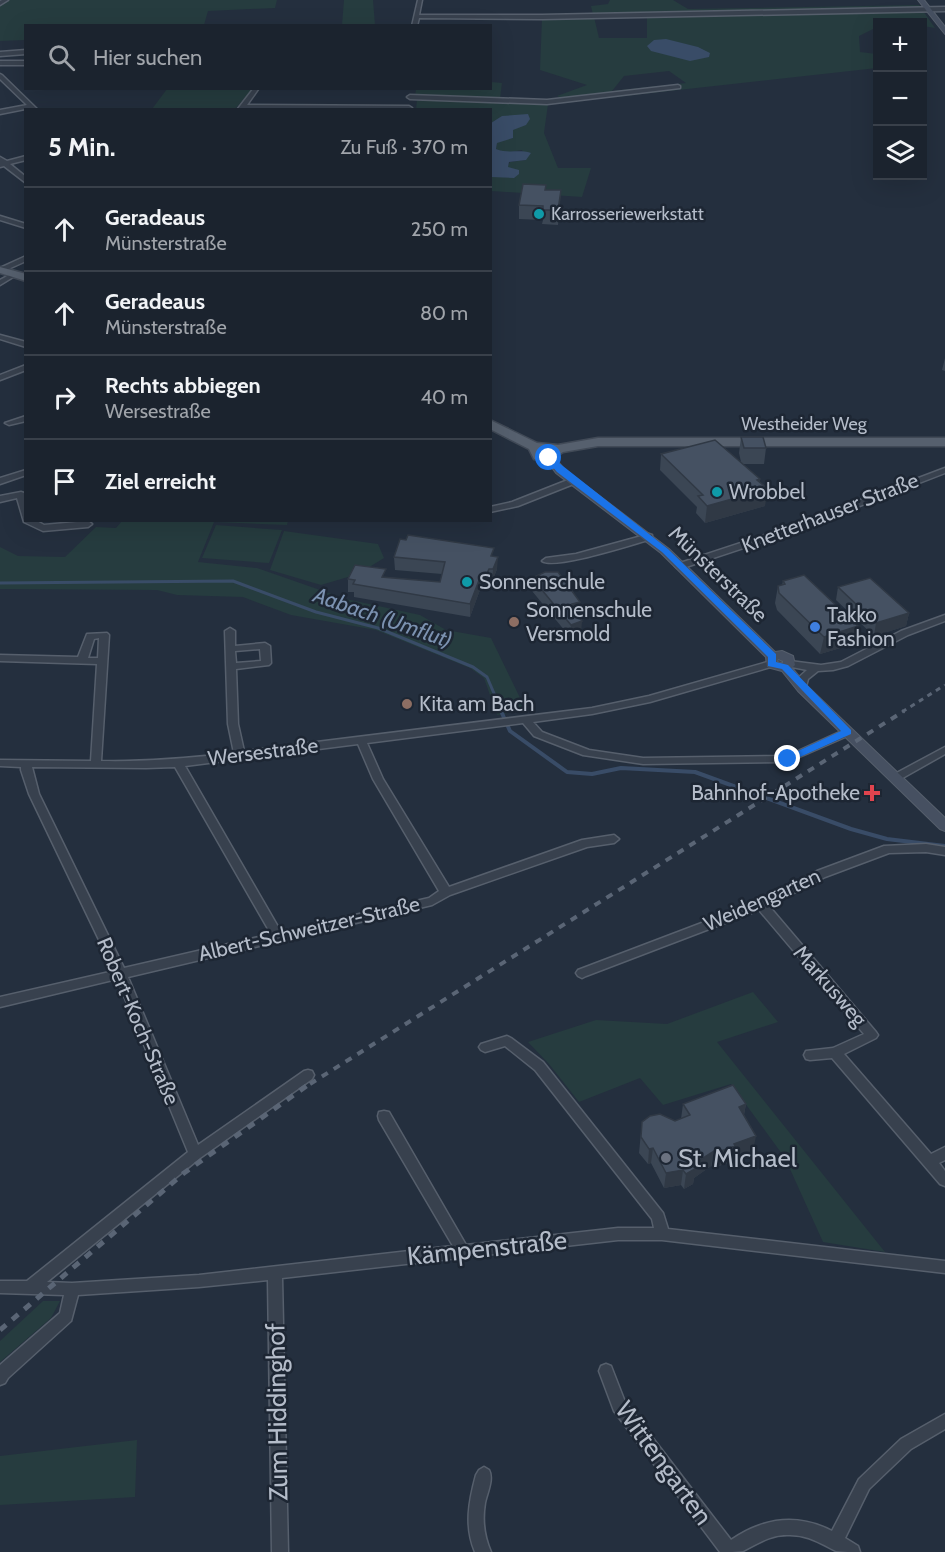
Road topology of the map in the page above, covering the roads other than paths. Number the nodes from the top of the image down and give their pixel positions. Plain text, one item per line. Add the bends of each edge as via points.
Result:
1 (6, 0) edge
2 (420, 0) edge
3 (921, 0) edge
4 (0, 3) edge
5 (928, 9) junction
6 (945, 9) edge
7 (415, 16) junction
8 (414, 24) edge
9 (945, 32) edge
10 (24, 52) edge
11 (0, 54) edge
12 (0, 63) edge
13 (24, 63) edge
14 (1, 78) edge
15 (678, 87) dead end
16 (255, 90) edge
17 (410, 90) edge
18 (410, 98) junction
19 (33, 108) edge
20 (241, 108) edge
21 (409, 108) edge
22 (24, 109) edge
23 (0, 112) edge
24 (24, 158) edge
25 (2, 163) edge
26 (24, 180) edge
27 (0, 218) edge
28 (24, 225) edge
29 (24, 259) edge
30 (1, 270) edge
31 (20, 276) edge
32 (0, 283) edge
33 (0, 337) edge
34 (24, 344) edge
35 (24, 368) edge
36 (0, 378) edge
37 (24, 419) edge
38 (9, 423) dead end
39 (492, 425) edge
40 (945, 442) edge
41 (552, 453) junction
42 (945, 470) edge
43 (24, 473) edge
44 (0, 481) edge
45 (573, 481) junction
46 (0, 499) edge
47 (24, 509) edge
48 (492, 510) edge
49 (32, 522) edge
50 (87, 524) dead end
51 (649, 537) junction
52 (546, 561) dead end
53 (680, 566) junction
54 (945, 618) edge
55 (230, 631) dead end
56 (230, 649) junction
57 (0, 658) edge
58 (82, 660) junction
59 (772, 660) junction
60 (102, 661) junction
61 (788, 665) junction
62 (231, 667) junction
63 (816, 668) junction
64 (802, 688) junction
65 (524, 720) junction
66 (848, 732) junction
67 (361, 740) junction
68 (945, 750) edge
69 (240, 755) junction
70 (0, 763) edge
71 (27, 763) junction
72 (178, 763) junction
73 (96, 764) junction
74 (895, 778) junction
75 (945, 826) edge
76 (614, 839) dead end
77 (945, 851) edge
78 (446, 892) junction
79 (761, 905) junction
80 (278, 937) junction
81 (120, 972) junction
82 (582, 973) dead end
83 (0, 1002) edge
84 (485, 1047) dead end
85 (835, 1053) junction
86 (810, 1055) dead end
87 (308, 1075) dead end
88 (384, 1116) dead end
89 (945, 1153) edge
90 (195, 1154) junction
91 (929, 1162) junction
92 (945, 1180) edge
93 (662, 1234) junction
94 (462, 1250) junction
95 (945, 1267) edge
96 (275, 1272) junction
97 (0, 1287) edge
98 (28, 1288) junction
99 (72, 1289) junction
100 (606, 1371) dead end
101 (0, 1378) edge
102 (945, 1421) edge
103 (484, 1475) dead end
104 (836, 1540) junction
105 (728, 1551) edge
106 (280, 1552) edge
107 (483, 1552) edge
108 (852, 1552) edge

1 - 4 street
2 - 7 street
3 - 5 street
5 - 6 street
5 - 7 street
5 - 9 street
7 - 8 street
10 - 11 street
12 - 13 street
14 - 19 street
15 - 18 street via 547,102
16 - 20 street
17 - 18 street
18 - 21 street
22 - 23 street
24 - 25 street
25 - 26 street
27 - 28 street
29 - 30 street
30 - 31 main road
31 - 32 street
33 - 34 street
35 - 36 street
37 - 38 street
39 - 41 main road, Westheider Weg via 536,448 546,446
40 - 41 main road, Westheider Weg via 598,442
41 - 45 street, Münsterstraße
42 - 53 street, Knetterhauser Straße via 792,529
43 - 44 street
45 - 48 street
45 - 51 street, Münsterstraße
46 - 47 street via 21,495
49 - 50 street via 43,528
51 - 52 street via 577,557
51 - 53 street, Münsterstraße
53 - 59 street, Münsterstraße
54 - 63 street via 909,631 854,662
55 - 56 street
56 - 62 street
56 - 62 street via 265,646 266,663
57 - 58 street
58 - 60 street
58 - 60 street via 90,636 104,635
59 - 61 street via 785,656
59 - 65 street, Wersestraße via 650,699
60 - 73 street
61 - 63 street
61 - 64 street
62 - 69 street via 233,724
63 - 64 street via 803,678
64 - 66 street
65 - 66 street via 538,734 587,753 643,760 788,759
65 - 67 street, Wersestraße
66 - 74 street
67 - 69 street, Wersestraße
67 - 78 street, Albert-Schweitzer-Straße via 378,779
68 - 74 street
69 - 72 street, Wersestraße
70 - 71 street, Wersestraße
71 - 73 street, Wersestraße
71 - 81 street, Robert-Koch-Straße via 34,794
72 - 73 street, Wersestraße
72 - 80 street
74 - 75 street
76 - 78 street via 586,843
77 - 79 street, Weidengarten via 888,849 821,874
78 - 80 street, Albert-Schweitzer-Straße via 432,901
79 - 82 street, Weidengarten
79 - 85 street, Markusweg via 872,1035
80 - 81 street, Albert-Schweitzer-Straße
81 - 83 street, Albert-Schweitzer-Straße
81 - 90 street, Robert-Koch-Straße
84 - 93 street via 507,1041 539,1066 658,1217
85 - 86 street, Markusweg
85 - 91 street, Markusweg
87 - 90 street
88 - 94 street
89 - 91 street
90 - 98 street
91 - 92 street, Markusweg
93 - 94 street, Kämpenstraße via 618,1234
93 - 95 street, Kämpenstraße
94 - 96 street, Kämpenstraße
96 - 99 street, Kämpenstraße
96 - 106 street, Zum Hiddinghof
97 - 98 street, Kämpenstraße
98 - 99 street, Kämpenstraße
99 - 101 street via 66,1316
100 - 105 street, Wittengarten via 619,1406
102 - 104 street via 906,1444 864,1484
103 - 107 street via 475,1504 477,1542
104 - 105 street, Wittengarten via 799,1525 770,1528
104 - 108 street, Wittengarten

